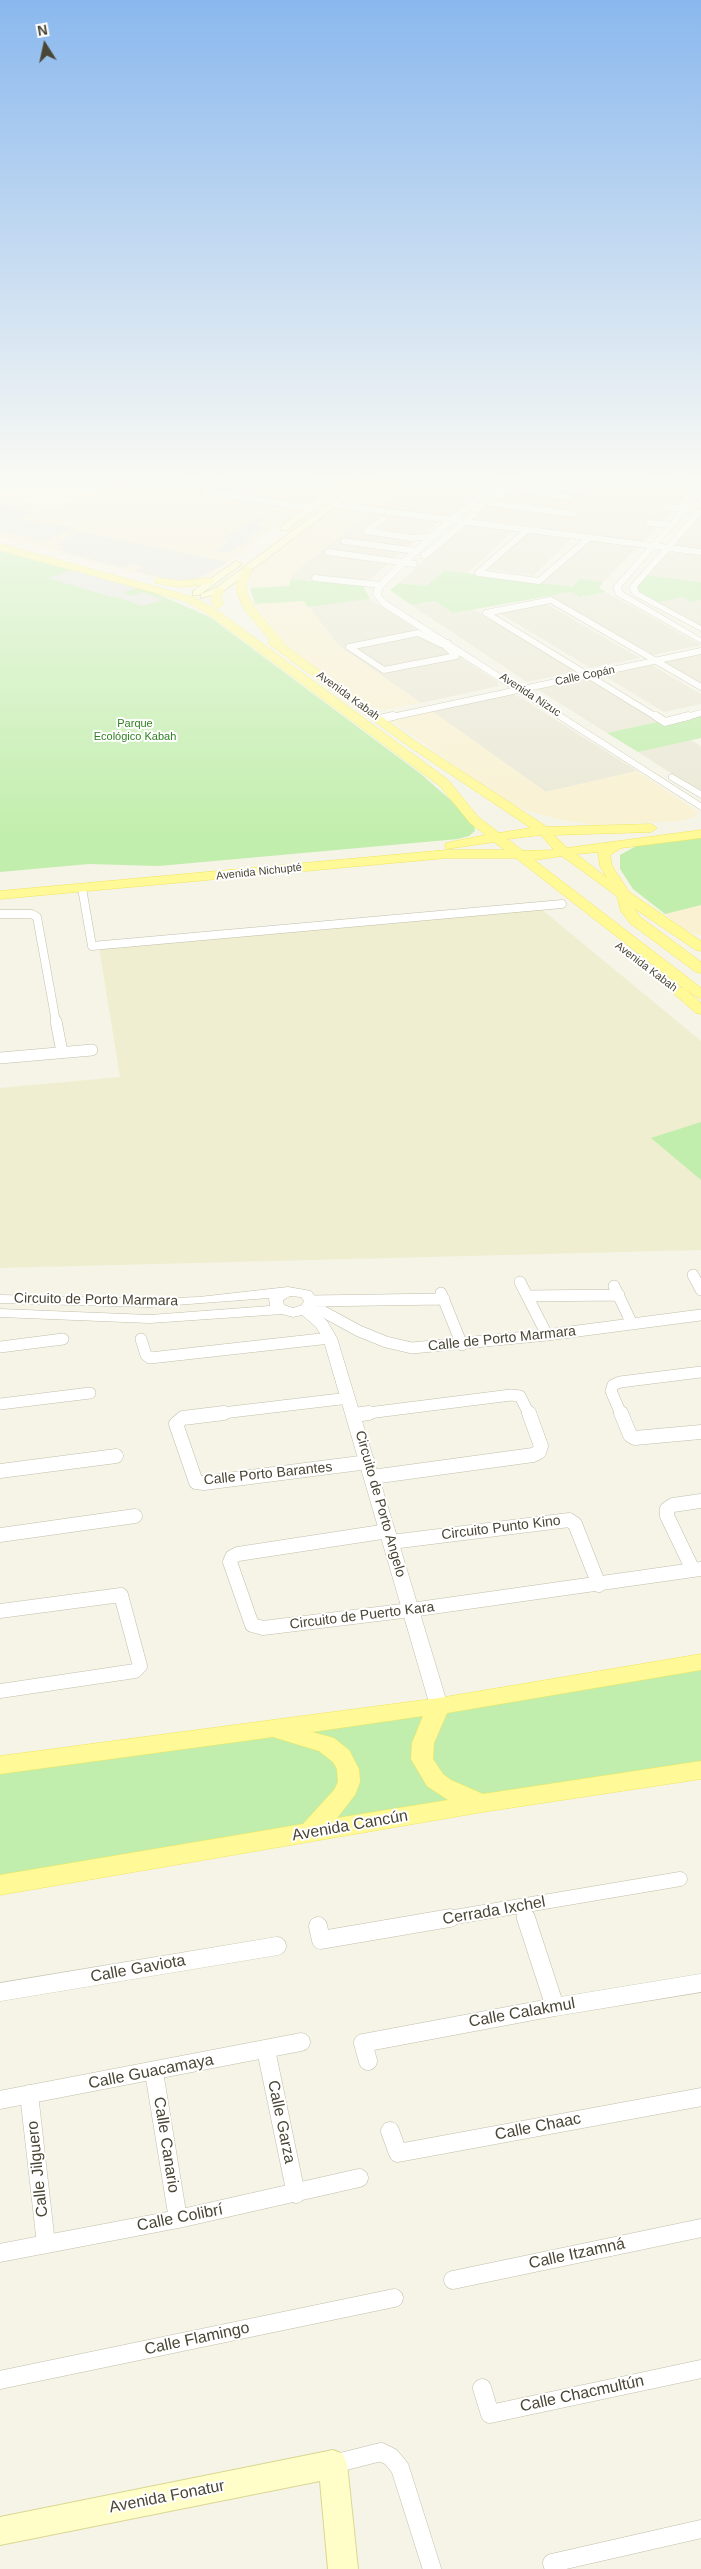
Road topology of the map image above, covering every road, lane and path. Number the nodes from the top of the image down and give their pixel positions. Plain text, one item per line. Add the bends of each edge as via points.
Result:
1 (201, 600) edge
2 (204, 600) edge
3 (217, 600) edge
4 (245, 600) edge
5 (381, 600) edge
6 (389, 600) edge
7 (631, 600) edge
8 (648, 600) edge
9 (218, 605) junction
10 (701, 630) edge
11 (435, 631) junction
12 (701, 641) edge
13 (447, 644) junction
14 (284, 650) junction
15 (701, 651) edge
16 (655, 660) junction
17 (589, 675) junction
18 (701, 687) edge
19 (524, 688) junction
20 (701, 714) edge
21 (380, 719) junction
22 (701, 795) edge
23 (506, 805) junction
24 (701, 807) edge
25 (701, 824) edge
26 (544, 831) junction
27 (582, 831) junction
28 (601, 831) junction
29 (701, 834) edge
30 (494, 836) junction
31 (627, 842) junction
32 (608, 845) junction
33 (445, 851) junction
34 (565, 852) junction
35 (494, 853) junction
36 (519, 856) junction
37 (82, 888) junction
38 (622, 892) junction
39 (2, 893) edge
40 (565, 899) junction
41 (3, 914) edge
42 (701, 947) edge
43 (701, 969) edge
44 (701, 995) edge
45 (701, 1010) edge
46 (92, 1050) dead end
47 (62, 1052) junction
48 (0, 1058) edge
49 (693, 1275) dead end
50 (520, 1282) dead end
51 (701, 1290) edge
52 (282, 1293) junction
53 (527, 1296) junction
54 (0, 1299) edge
55 (199, 1301) junction
56 (309, 1305) junction
57 (280, 1310) junction
58 (0, 1313) edge
59 (701, 1315) edge
60 (202, 1317) junction
61 (632, 1324) junction
62 (546, 1335) junction
63 (330, 1338) junction
64 (63, 1339) dead end
65 (141, 1339) dead end
66 (462, 1345) junction
67 (0, 1347) edge
68 (701, 1372) edge
69 (90, 1393) dead end
70 (349, 1398) junction
71 (0, 1404) edge
72 (354, 1416) junction
73 (701, 1432) edge
74 (116, 1456) dead end
75 (370, 1470) junction
76 (0, 1471) edge
77 (701, 1501) edge
78 (136, 1516) dead end
79 (0, 1535) edge
80 (389, 1536) junction
81 (697, 1570) edge
82 (599, 1584) junction
83 (411, 1610) junction
84 (0, 1611) edge
85 (701, 1662) edge
86 (0, 1691) edge
87 (439, 1706) junction
88 (270, 1729) junction
89 (0, 1765) edge
90 (700, 1773) edge
91 (483, 1803) junction
92 (308, 1834) junction
93 (680, 1878) dead end
94 (0, 1885) edge
95 (522, 1907) junction
96 (318, 1926) dead end
97 (277, 1946) dead end
98 (701, 1983) edge
99 (0, 1992) edge
100 (555, 2007) junction
101 (301, 2042) dead end
102 (266, 2050) junction
103 (368, 2061) dead end
104 (154, 2072) junction
105 (29, 2094) junction
106 (701, 2097) edge
107 (0, 2100) edge
108 (390, 2131) dead end
109 (359, 2178) dead end
110 (296, 2194) junction
111 (178, 2219) junction
112 (701, 2228) edge
113 (46, 2244) junction
114 (0, 2253) edge
115 (454, 2280) dead end
116 (394, 2298) dead end
117 (701, 2369) edge
118 (0, 2380) edge
119 (482, 2388) dead end
120 (333, 2464) junction
121 (701, 2529) edge
122 (0, 2531) edge
123 (344, 2569) edge
124 (432, 2569) edge
125 (554, 2569) edge

1 - 30 main road, Avenida Kabah via 444,783 474,820
2 - 9 main road, Avenida Kabah
3 - 9 main road
4 - 14 main road
5 - 11 street, Avenida Nizuc
6 - 11 street, Avenida Nizuc
7 - 12 street
8 - 10 street
9 - 14 main road, Avenida Kabah
11 - 13 street, Avenida Nizuc
11 - 19 street, Avenida Nizuc
13 - 13 street via 418,633 349,647 384,670 456,656 445,646
13 - 19 street, Avenida Nizuc
14 - 21 main road, Avenida Kabah
15 - 16 street, Calle Copán
16 - 17 street, Calle Copán
16 - 17 street via 551,600 486,613
16 - 18 street
17 - 19 street, Calle Copán
17 - 20 street via 665,722
19 - 21 street, Calle Copán
19 - 22 street, Avenida Nizuc
19 - 24 street, Avenida Nizuc
21 - 23 main road, Avenida Kabah
23 - 26 main road, Avenida Kabah
23 - 28 main road
25 - 28 main road
26 - 27 main road
26 - 30 main road, Avenida Nichupté
26 - 34 main road, Avenida Kabah
27 - 28 main road
27 - 32 main road via 574,838 579,843
29 - 31 main road
30 - 33 main road, Avenida Nichupté
30 - 36 main road, Avenida Kabah
31 - 32 main road
31 - 38 main road via 603,853 606,866
32 - 34 main road
33 - 35 main road, Avenida Nichupté
33 - 37 main road, Avenida Nichupté
33 - 39 main road, Avenida Nichupté
34 - 36 main road, Avenida Nichupté
34 - 38 main road
35 - 36 main road, Avenida Nichupté
35 - 40 main road, Avenida Kabah
36 - 40 main road, Avenida Kabah
37 - 39 main road, Avenida Nichupté
37 - 40 street via 92,946
38 - 42 main road
38 - 43 main road via 628,911 636,920
39 - 41 street
40 - 44 main road, Avenida Kabah
40 - 45 main road, Avenida Kabah via 574,913
41 - 47 street via 32,914 37,918
46 - 47 street
47 - 48 street
49 - 51 street
50 - 53 street
52 - 55 street, Circuito de Porto Marmara
52 - 56 street, Circuito de Porto Marmara via 306,1294
52 - 57 street via 275,1301
53 - 61 street via 616,1291
53 - 62 street
54 - 55 street, Circuito de Porto Marmara via 130,1303
55 - 60 street
56 - 57 street, Circuito de Porto Marmara via 293,1313
56 - 63 street, Circuito de Porto Angelo
56 - 66 street, Calle de Porto Marmara via 386,1342 412,1348
56 - 66 street via 442,1295
57 - 60 street, Circuito de Porto Marmara
58 - 60 street, Circuito de Porto Marmara via 119,1319
59 - 61 street, Calle de Porto Marmara
61 - 62 street, Calle de Porto Marmara
62 - 66 street, Calle de Porto Marmara
63 - 65 street via 150,1358
63 - 70 street, Circuito de Porto Angelo
64 - 67 street
68 - 73 street via 620,1382 611,1391 630,1435 635,1438
69 - 71 street
70 - 72 street, Circuito de Porto Angelo
70 - 75 street, Calle Porto Barantes via 183,1418 176,1424 196,1482
72 - 75 street, Circuito de Porto Angelo
72 - 75 street via 511,1394 520,1396 524,1401 541,1446 533,1455
74 - 76 street
75 - 80 street, Circuito de Porto Angelo
77 - 81 street via 673,1505 667,1510 667,1516
78 - 79 street
80 - 82 street, Circuito Punto Kino via 569,1520 576,1524
80 - 83 street, Circuito de Porto Angelo
80 - 83 street, Circuito de Puerto Kara via 238,1554 230,1562 252,1625 256,1628
81 - 82 street, Circuito de Puerto Kara
82 - 83 street, Circuito de Puerto Kara
83 - 87 street, Circuito de Porto Angelo
84 - 86 street via 121,1595 140,1666 135,1671
85 - 87 main road
87 - 88 main road
87 - 91 main road via 422,1743 425,1766 443,1786
88 - 89 main road
88 - 92 main road via 326,1744 341,1756 348,1770 349,1782 344,1794
90 - 91 main road, Avenida Cancún
91 - 92 main road, Avenida Cancún
92 - 94 main road, Avenida Cancún
93 - 95 street, Cerrada Ixchel
95 - 96 street, Cerrada Ixchel via 321,1940
95 - 100 street
97 - 99 street, Calle Gaviota
98 - 100 street, Calle Calakmul
100 - 103 street, Calle Calakmul via 363,2043
101 - 102 street, Calle Guacamaya
102 - 104 street, Calle Guacamaya
102 - 110 street, Calle Garza
104 - 105 street, Calle Guacamaya
104 - 111 street, Calle Canario
105 - 107 street, Calle Guacamaya
105 - 113 street, Calle Jilguero
106 - 108 street, Calle Chaac via 398,2153
109 - 110 street, Calle Colibrí
110 - 111 street, Calle Colibrí
111 - 113 street, Calle Colibrí
112 - 115 street, Calle Itzamná
113 - 114 street, Calle Colibrí
116 - 118 street, Calle Flamingo
117 - 119 street, Calle Chacmultún via 490,2414
120 - 122 main road, Avenida Fonatur
120 - 123 main road
120 - 124 street via 382,2452 391,2457 400,2468
121 - 125 street via 552,2563

